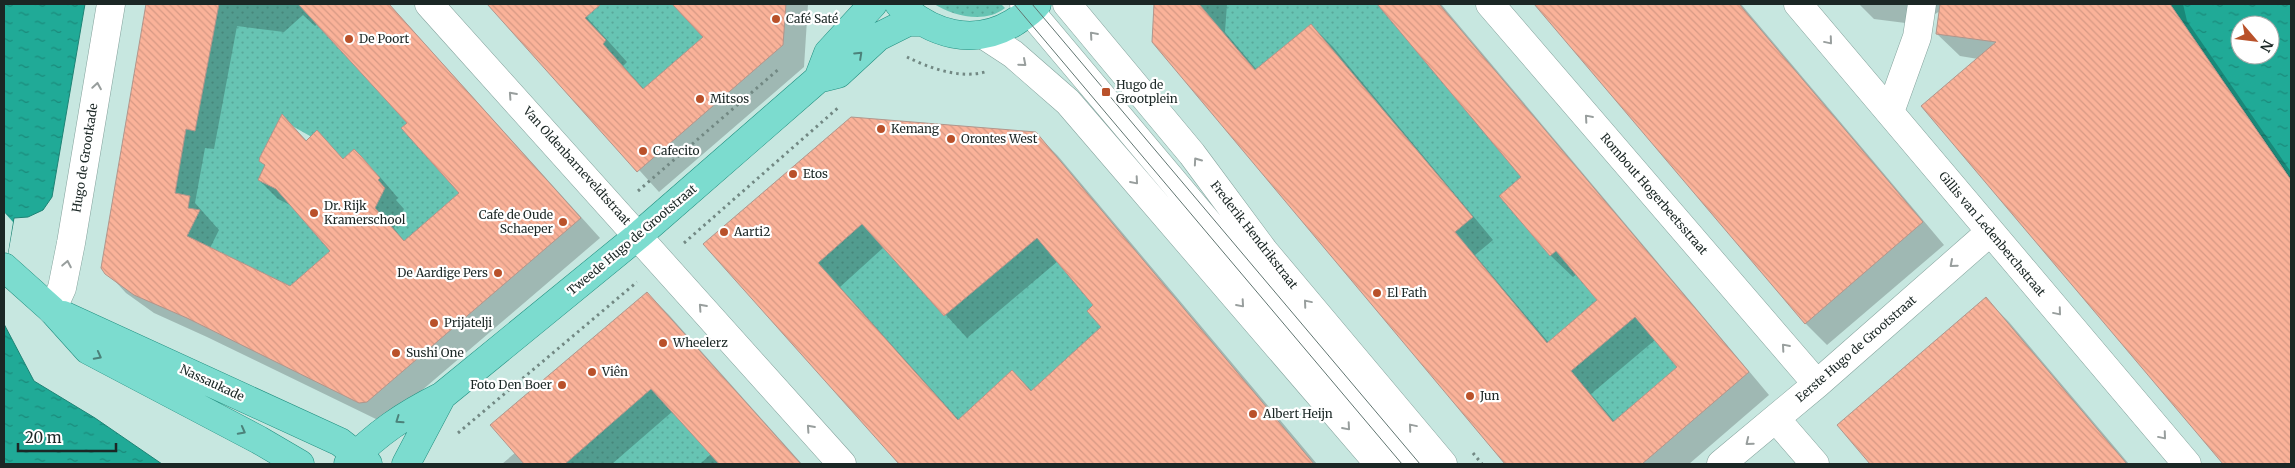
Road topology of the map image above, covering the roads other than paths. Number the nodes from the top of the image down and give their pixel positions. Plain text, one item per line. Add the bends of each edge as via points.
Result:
1 (110, 4) edge
2 (429, 4) edge
3 (873, 4) edge
4 (898, 4) edge
5 (1067, 4) edge
6 (1490, 4) edge
7 (1798, 4) edge
8 (1922, 4) edge
9 (1031, 6) edge
10 (920, 22) junction
11 (984, 35) junction
12 (818, 79) junction
13 (1890, 112) junction
14 (1990, 232) junction
15 (639, 235) junction
16 (5, 268) edge
17 (52, 310) junction
18 (1817, 384) junction
19 (442, 396) junction
20 (1776, 419) junction
21 (358, 461) edge
22 (300, 464) edge
23 (406, 464) edge
24 (842, 464) edge
25 (1379, 464) edge
26 (1411, 464) edge
27 (1443, 464) edge
28 (1720, 464) edge
29 (1815, 464) edge
30 (2187, 464) edge

17 -> 1 street, Hugo de Grootkade via 62,288 71,244
15 -> 2 street, Van Oldenbarneveldtstraat
3 - 12 main road, Tweede Hugo de Grootstraat via 828,53
4 - 10 main road
27 -> 5 street, Frederik Hendrikstraat via 1264,251 1192,154
18 -> 6 street, Rombout Hogerbeetsstraat
7 -> 13 street, Gillis van Ledenberchstraat
8 - 13 street via 1917,37
9 - 11 main road via 1003,29
9 - 26 street, Frederik Hendrikstraat
10 - 11 main road via 947,33
12 -> 10 main road, Tweede Hugo de Grootstraat via 838,74 878,37 908,22
11 -> 25 street via 1018,58 1068,102
12 - 15 main road, Tweede Hugo de Grootstraat
13 - 14 street, Gillis van Ledenberchstraat
14 -> 18 street, Eerste Hugo de Grootstraat
14 -> 30 street, Gillis van Ledenberchstraat
15 - 19 main road, Tweede Hugo de Grootstraat
24 -> 15 street, Van Oldenbarneveldtstraat
16 - 17 main road, Nassaukade
17 - 21 main road, Nassaukade via 340,442
17 -> 22 main road, Nassaukade via 88,350
18 - 20 street, Eerste Hugo de Grootstraat
19 -> 21 main road, Tweede Hugo de Grootstraat via 375,437
19 - 23 main road, Tweede Hugo de Grootstraat
20 -> 28 street, Eerste Hugo de Grootstraat
20 - 29 street

